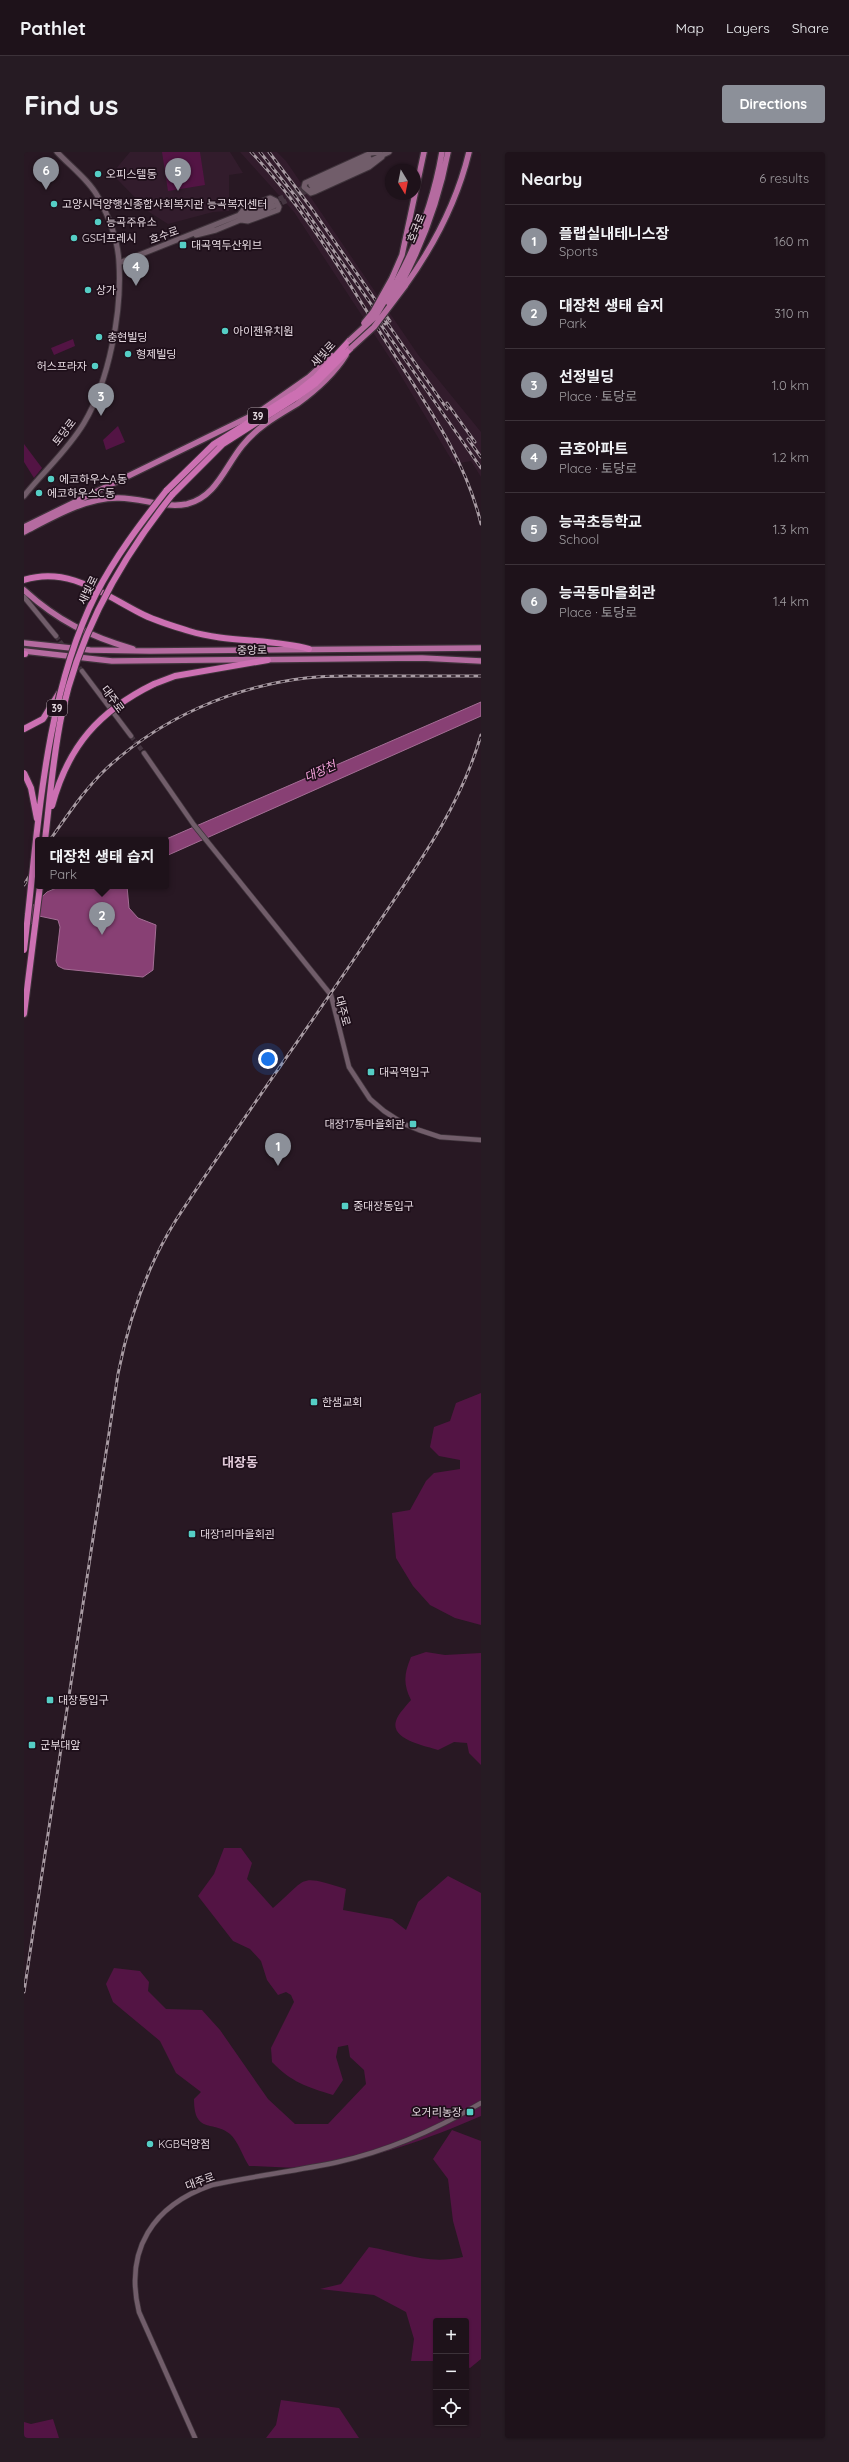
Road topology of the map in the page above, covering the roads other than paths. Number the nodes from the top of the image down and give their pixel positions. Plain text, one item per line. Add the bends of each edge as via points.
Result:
1 (58, 152) edge
2 (389, 152) edge
3 (445, 152) edge
4 (469, 152) edge
5 (423, 153) edge
6 (381, 154) edge
7 (312, 187) tunnel mouth
8 (273, 204) tunnel mouth
9 (240, 218) junction
10 (119, 263) junction
11 (398, 282) junction
12 (350, 340) junction
13 (351, 348) junction
14 (169, 493) junction
15 (24, 496) edge
16 (24, 527) edge
17 (24, 532) edge
18 (24, 580) edge
19 (24, 590) edge
20 (24, 597) edge
21 (56, 636) tunnel mouth
22 (24, 643) edge
23 (481, 648) edge
24 (309, 649) junction
25 (141, 651) junction
26 (24, 653) edge
27 (268, 660) junction
28 (481, 661) edge
29 (82, 671) tunnel mouth
30 (61, 690) junction
31 (24, 729) edge
32 (131, 736) tunnel mouth
33 (144, 753) tunnel mouth
34 (24, 773) edge
35 (47, 823) junction
36 (38, 828) junction
37 (37, 837) edge
38 (45, 837) edge
39 (35, 854) edge
40 (40, 889) edge
41 (24, 950) edge
42 (24, 1014) edge
43 (481, 1140) edge
44 (481, 2104) edge
45 (195, 2438) edge

1 - 10 main road, 토당로 via 99,198 111,222
2 - 6 main road
3 - 11 main road, 호국로 / 39 via 435,208 413,262
4 - 11 main road via 450,212 437,238
5 - 11 main road
6 - 6 main road via 371,153 305,183 304,187 311,193 314,192 369,167
6 - 7 main road
8 - 9 main road, 호수로
9 - 9 main road via 248,221 278,210 279,207 276,201 270,198 244,209
9 - 10 main road, 호수로
10 - 15 main road, 토당로 via 111,352 104,382 81,428
11 - 12 main road, 39, bridge via 375,316
11 - 13 main road, 39, bridge via 389,304
12 - 14 highway, 새빛로 / 39 via 316,377 297,392 214,444
12 - 16 main road via 309,377 259,412
13 - 14 highway, 새빛로 / 39 via 316,383 297,398 223,444
13 - 17 main road via 341,364 319,386 255,432 241,447 214,487 196,500 176,505 119,498 102,499 66,511
14 - 30 highway, 새빛로 / 39, bridge via 126,544 96,595 78,636
14 - 35 highway, 새빛로 / 39, bridge via 115,575 85,640 62,713
18 - 24 highway via 43,576 74,579 140,613 190,631 231,639 281,642
19 - 25 main road via 60,620 88,635
20 - 21 street
22 - 25 main road, 중앙로 via 90,650
23 - 24 main road, 중앙로
24 - 25 main road, 중앙로
26 - 27 main road, 중앙로 via 143,661
27 - 28 main road, 중앙로
27 - 35 highway, bridge via 175,676 119,703 105,714 76,747 58,785
29 - 32 street, 대주로
30 - 31 highway via 43,719
30 - 36 highway, 새빛로 / 39, bridge
33 - 43 street, 대주로 via 194,825 331,995 349,1067 370,1099 404,1124 419,1130 440,1137
34 - 36 highway, bridge via 36,803
35 - 38 highway, 새빛로 / 39, bridge
36 - 37 highway, 새빛로 / 39, bridge
39 - 41 highway, 새빛로 / 39, bridge
40 - 42 highway
44 - 45 street, 대주로 via 426,2132 377,2152 339,2162 212,2185 192,2192 174,2202 154,2221 143,2241 136,2265 134,2291 139,2312

